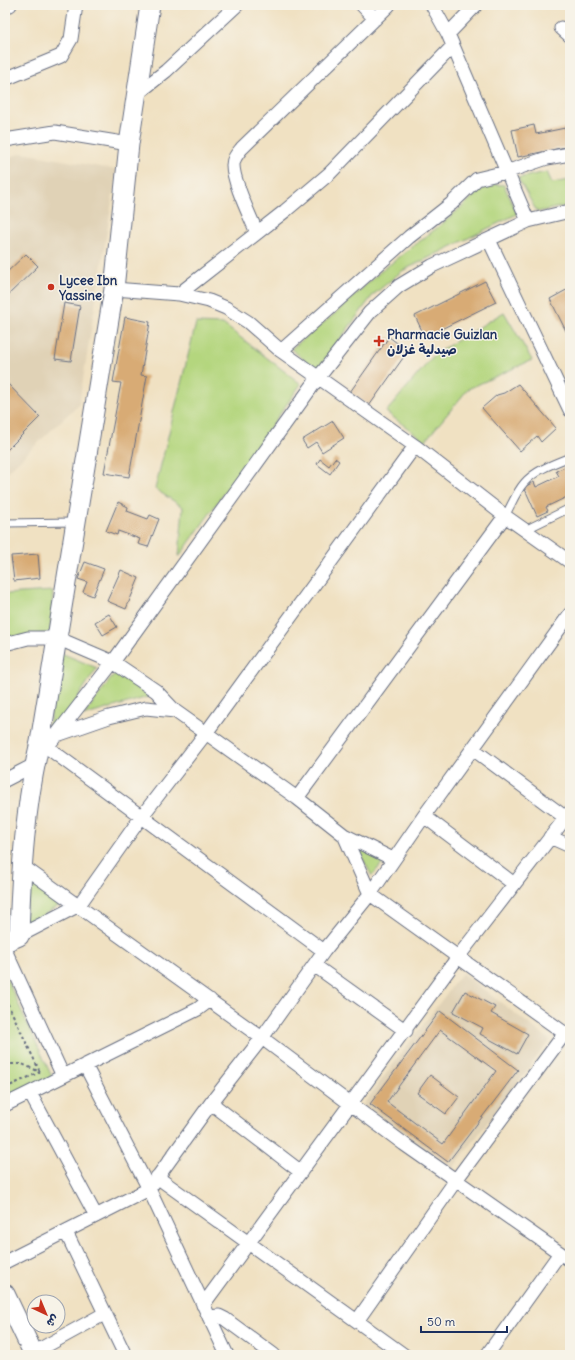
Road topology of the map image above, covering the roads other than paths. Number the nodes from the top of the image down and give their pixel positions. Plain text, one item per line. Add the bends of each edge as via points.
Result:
1 (10, 5) edge
2 (76, 5) edge
3 (150, 5) edge
4 (237, 5) edge
5 (362, 5) edge
6 (389, 5) edge
7 (432, 5) edge
8 (476, 5) edge
9 (5, 7) edge
10 (375, 19) junction
11 (448, 34) junction
12 (452, 47) junction
13 (5, 79) edge
14 (137, 94) junction
15 (5, 140) edge
16 (129, 144) junction
17 (570, 154) edge
18 (506, 172) junction
19 (570, 211) edge
20 (528, 220) junction
21 (256, 233) junction
22 (489, 240) junction
23 (114, 289) junction
24 (179, 294) junction
25 (281, 351) junction
26 (318, 378) junction
27 (570, 410) edge
28 (415, 446) junction
29 (570, 457) edge
30 (570, 508) edge
31 (505, 516) junction
32 (77, 522) junction
33 (5, 523) edge
34 (525, 530) junction
35 (570, 562) edge
36 (570, 614) edge
37 (57, 638) junction
38 (5, 644) edge
39 (113, 662) junction
40 (175, 711) junction
41 (206, 733) junction
42 (48, 741) junction
43 (473, 749) junction
44 (34, 765) junction
45 (5, 780) edge
46 (297, 798) junction
47 (568, 815) edge
48 (142, 816) junction
49 (424, 816) junction
50 (344, 834) junction
51 (550, 837) junction
52 (570, 846) edge
53 (393, 859) junction
54 (21, 865) junction
55 (514, 884) junction
56 (370, 894) junction
57 (79, 905) junction
58 (12, 939) edge
59 (5, 950) edge
60 (324, 951) junction
61 (458, 957) junction
62 (314, 965) junction
63 (210, 1000) junction
64 (406, 1031) junction
65 (568, 1035) edge
66 (262, 1038) junction
67 (85, 1065) junction
68 (63, 1076) junction
69 (30, 1093) junction
70 (211, 1103) junction
71 (5, 1105) edge
72 (350, 1106) junction
73 (301, 1172) junction
74 (157, 1177) junction
75 (456, 1180) junction
76 (149, 1189) junction
77 (96, 1216) junction
78 (66, 1232) junction
79 (249, 1243) junction
80 (565, 1257) edge
81 (5, 1262) edge
82 (5, 1294) edge
83 (203, 1305) junction
84 (104, 1314) junction
85 (209, 1317) junction
86 (357, 1321) junction
87 (34, 1354) edge
88 (125, 1355) edge
89 (227, 1355) edge
90 (274, 1355) edge
91 (404, 1355) edge
92 (487, 1355) edge

1 - 9 street
2 - 13 street via 71,39 61,56
3 - 14 street
4 - 14 street via 166,71
5 - 10 street
6 - 10 street
7 - 11 street
8 - 11 street
10 - 21 street via 235,157 233,164 239,187
11 - 12 street
12 - 18 street
12 - 21 street via 330,173
14 - 16 street
15 - 16 street via 55,132
16 - 23 street
17 - 18 street via 547,158
18 - 20 street
18 - 25 street via 477,179
19 - 20 street
20 - 22 street
21 - 24 street
22 - 26 street via 432,266 399,286 370,312
22 - 27 street
23 - 24 street
23 - 32 street
24 - 25 street via 226,308 248,322
25 - 26 street
26 - 28 street
26 - 39 street
28 - 31 street
28 - 41 street
29 - 31 lane via 546,468 524,483
30 - 34 lane
31 - 34 street
31 - 46 street
32 - 33 lane
32 - 37 street
34 - 35 street
36 - 43 street
37 - 38 street via 28,638
37 - 39 street
37 - 42 street
39 - 40 street via 156,691
39 - 42 street
40 - 41 street
40 - 42 street via 146,708 109,717
41 - 46 street
41 - 48 street
42 - 44 street
42 - 48 street
43 - 47 street
43 - 49 street
44 - 45 street
44 - 54 street
46 - 50 street
47 - 51 street
48 - 57 street
48 - 60 street
49 - 53 street
49 - 55 street
50 - 53 street
50 - 56 street
51 - 52 street
51 - 55 street
53 - 56 street
54 - 57 street
54 - 58 street
55 - 61 street
56 - 60 street
56 - 61 street
57 - 58 street
57 - 63 street
59 - 68 street
60 - 62 street
61 - 64 street
61 - 65 street
62 - 64 street
62 - 66 street
63 - 66 street
63 - 67 street via 198,1009
64 - 72 street
65 - 75 street
66 - 70 street
66 - 72 street
67 - 68 street
67 - 76 street
68 - 69 street
69 - 71 street
69 - 77 street
70 - 73 street
70 - 74 street
72 - 73 street
72 - 75 street
73 - 79 street
74 - 76 street
74 - 79 street
75 - 80 street
75 - 86 street
76 - 77 street
76 - 83 street
77 - 78 street
78 - 81 street
78 - 84 street
79 - 83 street
79 - 86 street
80 - 92 street
82 - 87 street
83 - 85 street
84 - 87 street
84 - 88 street
85 - 89 street
85 - 90 street via 219,1316 225,1319
86 - 91 street

